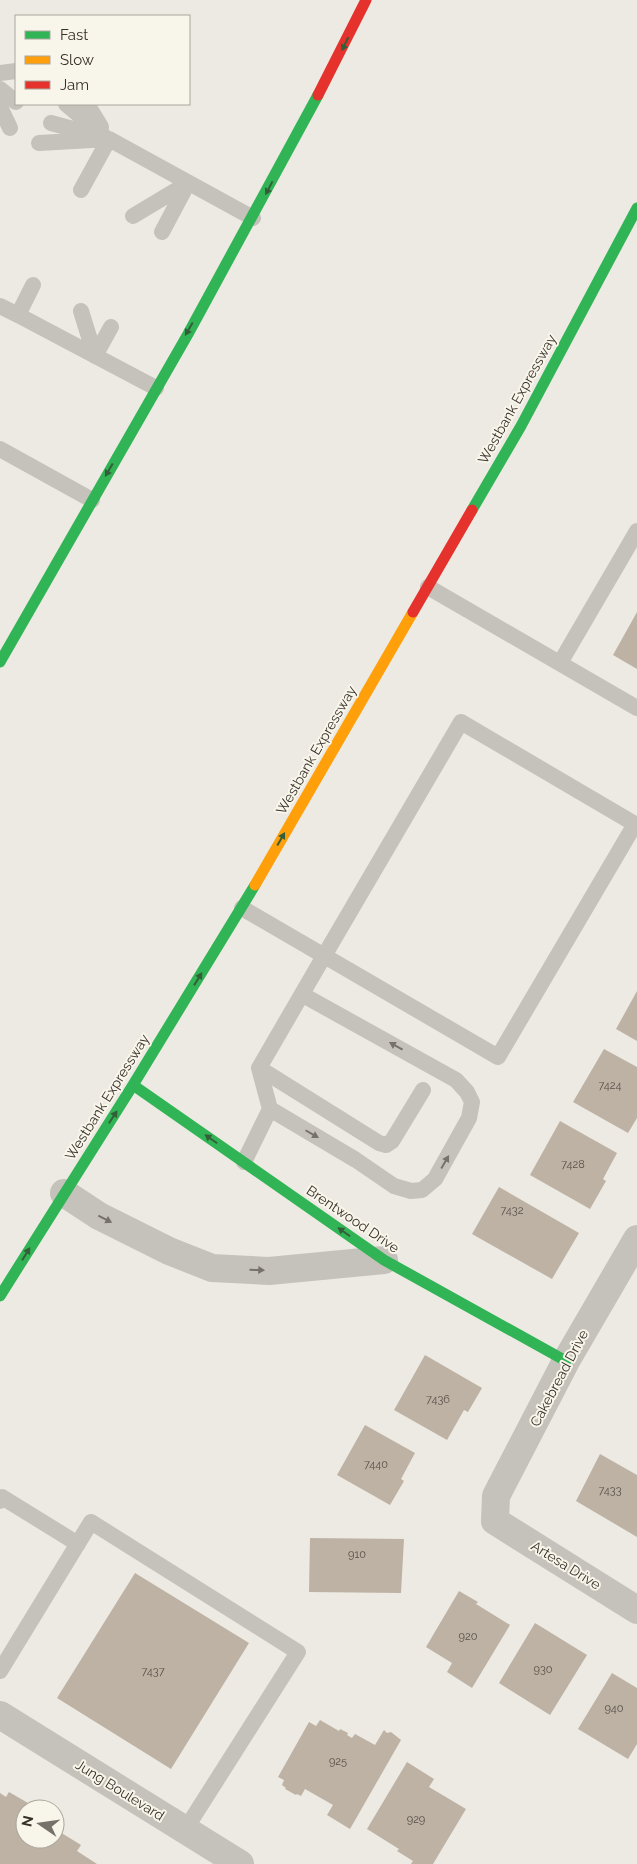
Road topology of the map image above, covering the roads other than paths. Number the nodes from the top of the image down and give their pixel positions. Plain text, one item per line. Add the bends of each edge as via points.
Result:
1 (366, 0) edge
2 (15, 70) edge
3 (0, 73) edge
4 (0, 79) edge
5 (15, 82) edge
6 (0, 89) edge
7 (15, 101) edge
8 (67, 105) edge
9 (88, 105) edge
10 (0, 107) edge
11 (50, 124) dead end
12 (10, 128) dead end
13 (109, 139) junction
14 (39, 143) dead end
15 (188, 183) junction
16 (82, 190) dead end
17 (637, 208) edge
18 (133, 216) dead end
19 (253, 218) junction
20 (162, 232) dead end
21 (33, 285) dead end
22 (0, 306) edge
23 (81, 311) dead end
24 (18, 315) junction
25 (111, 327) dead end
26 (95, 356) junction
27 (156, 388) junction
28 (0, 449) edge
29 (92, 500) junction
30 (637, 531) edge
31 (428, 587) junction
32 (0, 662) edge
33 (560, 663) junction
34 (637, 708) edge
35 (242, 908) junction
36 (324, 956) junction
37 (303, 995) junction
38 (260, 1068) junction
39 (133, 1085) junction
40 (423, 1090) dead end
41 (270, 1109) junction
42 (244, 1162) junction
43 (64, 1193) junction
44 (637, 1239) edge
45 (384, 1260) junction
46 (0, 1296) edge
47 (566, 1361) junction
48 (1, 1498) edge
49 (495, 1521) joint
50 (78, 1544) junction
51 (637, 1610) edge
52 (0, 1671) edge
53 (0, 1715) edge
54 (185, 1830) junction
55 (240, 1864) edge

1 -> 19 main road
2 - 3 lane
4 - 5 lane
6 - 7 lane
8 - 13 lane
9 - 13 lane
10 - 12 lane
11 - 13 lane
13 - 14 lane
13 - 15 lane
13 - 16 lane
15 - 18 lane
15 - 19 lane
15 - 20 lane
17 - 31 main road, Westbank Expressway via 521,426
19 -> 27 main road
21 - 24 lane
22 - 24 lane
23 - 26 lane
24 - 26 lane
25 - 26 lane
26 - 27 lane
27 -> 29 main road
28 - 29 lane
29 - 32 main road
30 - 33 lane
31 - 33 lane
35 -> 31 main road, Westbank Expressway
33 - 34 lane
35 - 36 lane
39 -> 35 main road, Westbank Expressway
36 - 36 lane via 498,1057 634,824 461,722
36 - 37 lane
37 - 38 lane
41 -> 37 lane via 394,1186 411,1190 422,1190 435,1179 469,1118 472,1102 456,1080
38 - 40 lane via 386,1145 392,1141
38 - 41 lane
42 -> 39 main road, Brentwood Drive
43 -> 39 main road, Westbank Expressway
41 - 42 lane
45 -> 42 main road, Brentwood Drive
43 -> 45 street via 99,1216 169,1251 212,1268 270,1271
46 -> 43 main road, Westbank Expressway
44 - 47 street, Cakebread Drive
45 - 47 main road, Brentwood Drive
47 - 49 street, Cakebread Drive via 496,1496
48 - 50 lane
49 - 51 street, Artesa Drive
50 - 52 lane
50 - 54 lane via 92,1522 298,1652
53 - 54 street, Jung Boulevard
54 - 55 street, Jung Boulevard

